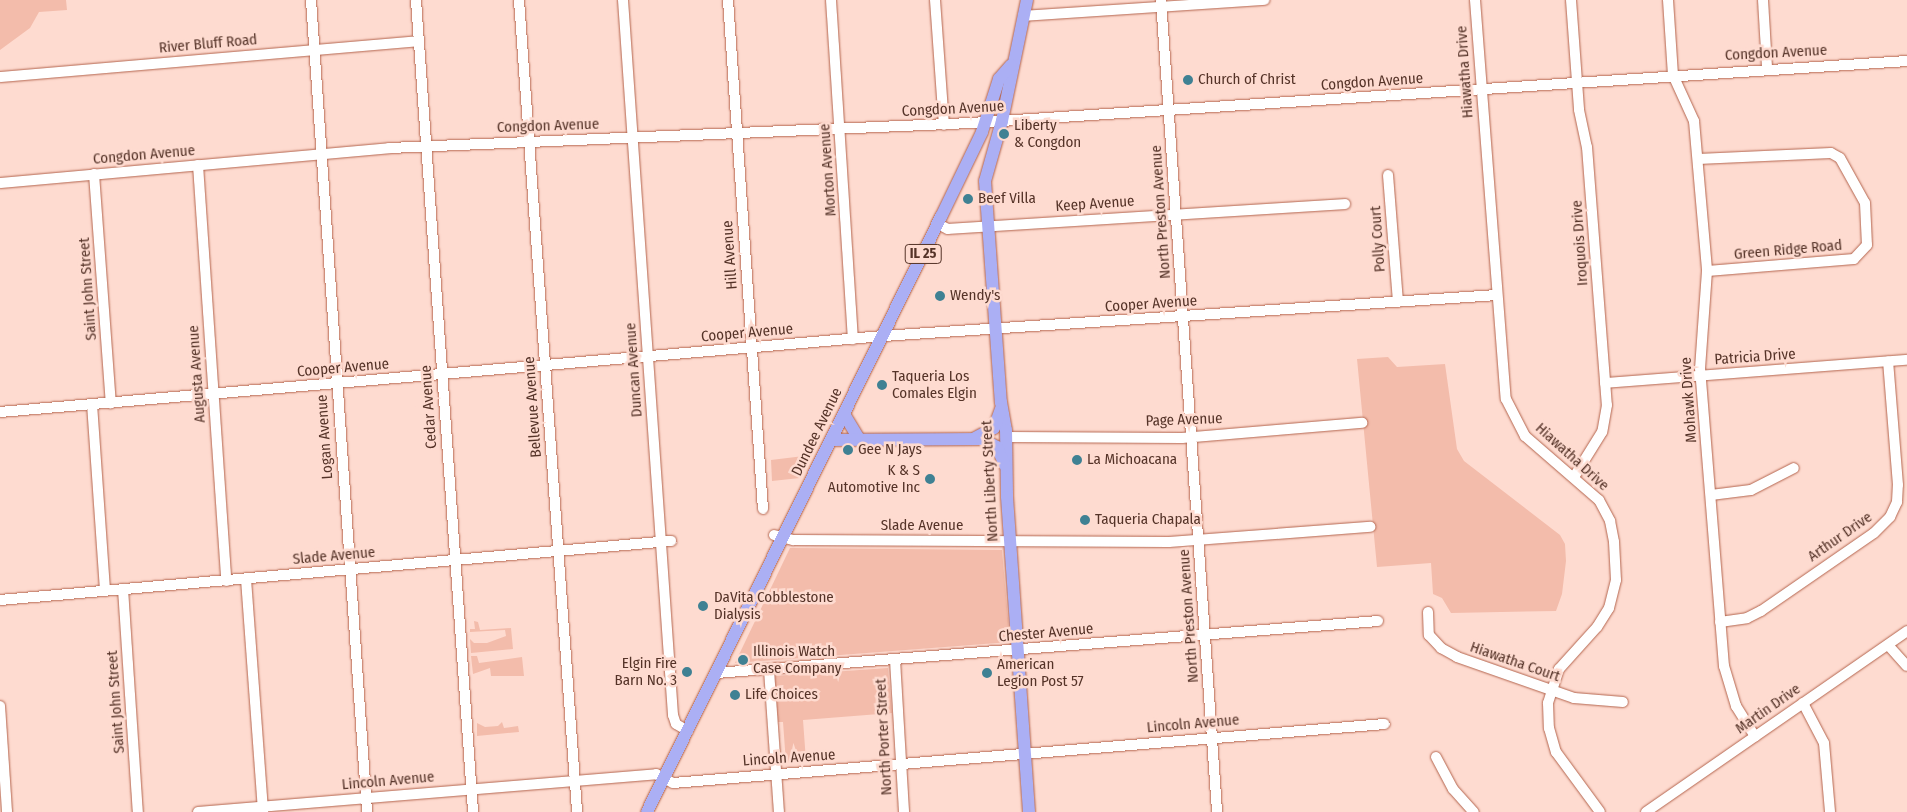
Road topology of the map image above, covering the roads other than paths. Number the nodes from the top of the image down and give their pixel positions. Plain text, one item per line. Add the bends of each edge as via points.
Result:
1 (310, 0) edge
2 (416, 0) edge
3 (519, 0) edge
4 (623, 0) edge
5 (728, 0) edge
6 (831, 0) edge
7 (935, 0) edge
8 (1027, 0) edge
9 (1264, 0) edge
10 (1475, 0) edge
11 (1571, 0) edge
12 (1668, 0) edge
13 (1764, 0) edge
14 (1162, 4) edge
15 (1022, 16) junction
16 (418, 41) junction
17 (314, 49) junction
18 (1907, 61) edge
19 (1767, 68) junction
20 (1008, 69) junction
21 (1673, 75) junction
22 (0, 78) edge
23 (1577, 82) junction
24 (1481, 89) junction
25 (1169, 110) junction
26 (1002, 121) junction
27 (985, 122) junction
28 (944, 125) junction
29 (840, 129) junction
30 (737, 133) junction
31 (633, 138) junction
32 (528, 141) junction
33 (426, 146) junction
34 (321, 153) junction
35 (1698, 159) junction
36 (198, 165) junction
37 (94, 174) junction
38 (1388, 175) dead end
39 (985, 181) junction
40 (0, 183) edge
41 (1345, 204) dead end
42 (1176, 214) junction
43 (938, 224) junction
44 (989, 226) junction
45 (1707, 271) junction
46 (1497, 295) junction
47 (1398, 302) junction
48 (1183, 316) junction
49 (996, 330) junction
50 (883, 336) junction
51 (853, 338) junction
52 (752, 347) junction
53 (648, 356) junction
54 (1907, 360) edge
55 (1888, 361) junction
56 (545, 365) junction
57 (441, 374) junction
58 (1701, 376) junction
59 (336, 383) junction
60 (1605, 383) junction
61 (214, 394) junction
62 (1001, 402) junction
63 (111, 403) junction
64 (92, 404) junction
65 (0, 412) edge
66 (844, 414) junction
67 (1362, 423) dead end
68 (858, 437) junction
69 (1006, 437) junction
70 (1191, 437) junction
71 (975, 438) junction
72 (832, 440) junction
73 (1005, 466) junction
74 (1794, 468) dead end
75 (1574, 477) junction
76 (1711, 495) junction
77 (763, 509) dead end
78 (1370, 528) dead end
79 (779, 536) junction
80 (1010, 540) junction
81 (1199, 540) junction
82 (666, 542) junction
83 (559, 552) junction
84 (455, 560) junction
85 (350, 569) junction
86 (246, 579) junction
87 (226, 581) junction
88 (123, 589) junction
89 (105, 591) junction
90 (0, 600) edge
91 (1428, 612) dead end
92 (1378, 620) dead end
93 (1720, 622) junction
94 (1907, 631) edge
95 (1205, 634) junction
96 (1888, 645) junction
97 (1017, 650) junction
98 (895, 660) junction
99 (1907, 666) edge
100 (770, 670) junction
101 (716, 673) junction
102 (1550, 689) junction
103 (1623, 702) dead end
104 (1804, 703) junction
105 (0, 706) edge
106 (1385, 724) dead end
107 (688, 731) junction
108 (1755, 737) junction
109 (1211, 738) junction
110 (1024, 754) junction
111 (1436, 757) dead end
112 (901, 764) junction
113 (776, 774) junction
114 (664, 779) junction
115 (574, 780) junction
116 (471, 790) junction
117 (366, 798) junction
118 (263, 809) edge
119 (1470, 810) edge
120 (7, 812) edge
121 (138, 812) edge
122 (198, 812) edge
123 (367, 812) edge
124 (473, 812) edge
125 (576, 812) edge
126 (648, 812) edge
127 (779, 812) edge
128 (904, 812) edge
129 (1029, 812) edge
130 (1217, 812) edge
131 (1600, 812) edge
132 (1646, 812) edge
133 (1830, 812) edge

1 - 17 street, Logan Avenue
2 - 16 street, Cedar Avenue
3 - 32 street, Bellevue Avenue
4 - 31 street, Duncan Avenue
5 - 30 street, Hill Avenue
6 - 29 street, Morton Avenue
7 - 28 street
8 - 15 main road, Dundee Avenue / IL 25
9 - 14 street
10 - 24 street, Hiawatha Drive
11 - 23 street, Iroquois Drive
12 - 21 street, Mohawk Drive
13 - 19 street
14 - 15 street
14 - 25 street, North Preston Avenue
15 - 20 main road, Dundee Avenue / IL 25
16 - 17 street, River Bluff Road
16 - 33 street, Cedar Avenue
17 - 22 street, River Bluff Road
17 - 34 street, Logan Avenue
18 - 19 street, Congdon Avenue
19 - 21 street, Congdon Avenue
20 - 26 main road, Dundee Avenue / IL 25
20 - 27 main road, Dundee Avenue / IL 25 via 999,79
21 - 23 street, Congdon Avenue
21 - 35 street, Mohawk Drive via 1693,116
23 - 24 street, Congdon Avenue
23 - 60 street, Iroquois Drive via 1587,147
24 - 25 street, Congdon Avenue
24 - 46 street, Hiawatha Drive
25 - 26 street, Congdon Avenue
25 - 42 street, North Preston Avenue
26 - 27 street, Congdon Avenue
26 - 39 main road, North Liberty Street / IL 25
27 - 28 street, Congdon Avenue
27 - 39 main road
27 - 43 main road, Dundee Avenue / IL 25
28 - 29 street, Congdon Avenue
29 - 30 street, Congdon Avenue
29 - 51 street, Morton Avenue
30 - 31 street, Congdon Avenue
30 - 52 street, Hill Avenue
31 - 32 street, Congdon Avenue
31 - 53 street, Duncan Avenue
32 - 33 street, Congdon Avenue
32 - 56 street, Bellevue Avenue
33 - 34 street, Congdon Avenue
33 - 57 street, Cedar Avenue
34 - 36 street, Congdon Avenue
34 - 59 street, Logan Avenue
35 - 45 street, Mohawk Drive
35 - 45 street, Green Ridge Road via 1831,153 1840,158 1864,200 1867,245 1854,259
36 - 37 street, Congdon Avenue
36 - 61 street, Augusta Avenue
37 - 40 street, Congdon Avenue
37 - 63 street, Saint John Street
38 - 47 street, Polly Court
39 - 44 main road, North Liberty Street / IL 25
41 - 42 street, Keep Avenue
42 - 44 street, Keep Avenue
42 - 48 street, North Preston Avenue
43 - 44 street, Keep Avenue via 948,229
43 - 50 main road, Dundee Avenue / IL 25
44 - 49 main road, North Liberty Street / IL 25
45 - 58 street, Mohawk Drive
46 - 47 street, Cooper Avenue
46 - 75 street, Hiawatha Drive via 1505,392 1512,415 1531,442
47 - 48 street, Cooper Avenue
48 - 49 street, Cooper Avenue
48 - 70 street, North Preston Avenue
49 - 50 street, Cooper Avenue
49 - 62 main road, North Liberty Street / IL 25
50 - 51 street, Cooper Avenue
50 - 66 main road, Dundee Avenue / IL 25
51 - 52 street, Cooper Avenue
52 - 53 street, Cooper Avenue
52 - 77 street, Hill Avenue
53 - 56 street, Cooper Avenue
53 - 82 street, Duncan Avenue
54 - 55 street, Patricia Drive
55 - 58 street, Patricia Drive
55 - 93 street, Arthur Drive via 1898,485 1895,508 1890,517 1874,533 1761,610 1747,618
56 - 57 street, Cooper Avenue
56 - 83 street, Bellevue Avenue
57 - 59 street, Cooper Avenue
57 - 84 street, Cedar Avenue
58 - 60 street, Patricia Drive
58 - 76 street, Mohawk Drive
59 - 61 street, Cooper Avenue
59 - 85 street, Logan Avenue
60 - 75 street, Iroquois Drive via 1606,413 1602,432
61 - 63 street, Cooper Avenue
61 - 87 street, Augusta Avenue
62 - 69 main road, North Liberty Street / IL 25
62 - 71 main road via 996,424
63 - 64 street, Cooper Avenue
64 - 65 street, Cooper Avenue
64 - 89 street
66 - 68 main road
66 - 72 main road, Dundee Avenue / IL 25
67 - 70 street, Page Avenue
68 - 71 main road
68 - 72 main road
69 - 70 street, Page Avenue
69 - 73 main road, North Liberty Street / IL 25
70 - 81 street, North Preston Avenue
71 - 73 main road via 995,445
72 - 79 main road, Dundee Avenue
73 - 80 main road, North Liberty Street / IL 25
74 - 76 street via 1752,490
75 - 102 street, Hiawatha Drive via 1599,500 1610,522 1615,548 1616,585 1604,618 1565,660
76 - 93 street, Mohawk Drive
78 - 81 street, Slade Avenue
79 - 80 street, Slade Avenue via 793,540
79 - 101 main road, Dundee Avenue
80 - 81 street, Slade Avenue
80 - 97 main road, North Liberty Street / IL 25
81 - 95 street, North Preston Avenue
82 - 83 street, Slade Avenue
82 - 107 street, Duncan Avenue via 673,718 676,724
83 - 84 street, Slade Avenue
83 - 115 street, Bellevue Avenue
84 - 85 street, Slade Avenue
84 - 116 street, Cedar Avenue
85 - 86 street, Slade Avenue
85 - 117 street, Logan Avenue
86 - 87 street, Slade Avenue
86 - 118 street
87 - 88 street, Slade Avenue
88 - 89 street, Slade Avenue
88 - 121 street, Saint John Street
89 - 90 street, Slade Avenue
91 - 102 street, Hiawatha Court via 1428,634 1446,652
92 - 95 street, Chester Avenue
93 - 108 street, Mohawk Drive via 1730,690
94 - 96 street, Martin Drive
95 - 97 street, Chester Avenue
95 - 109 street, North Preston Avenue
96 - 99 street
96 - 104 street, Martin Drive
97 - 98 street, Chester Avenue
97 - 110 main road, North Liberty Street / IL 25
98 - 100 street, Chester Avenue
98 - 112 street, North Porter Street
100 - 101 street, Chester Avenue
100 - 113 street
101 - 107 main road, Dundee Avenue
102 - 103 street, Hiawatha Court via 1588,701
102 - 131 street, Hiawatha Drive via 1548,718 1554,747
104 - 108 street, Martin Drive
104 - 133 street via 1818,726 1825,747
105 - 120 street
106 - 109 street, Lincoln Avenue
107 - 114 main road, Dundee Avenue
108 - 132 street, Martin Drive
109 - 110 street, Lincoln Avenue
109 - 130 street, North Preston Avenue
110 - 112 street, Lincoln Avenue
110 - 129 main road, North Liberty Street / IL 25
111 - 119 street via 1450,786
112 - 113 street, Lincoln Avenue
112 - 128 street, North Porter Street
113 - 114 street, Lincoln Avenue via 673,783
113 - 127 street
114 - 115 street, Lincoln Avenue via 656,774
114 - 126 main road, Dundee Avenue
115 - 116 street, Lincoln Avenue
115 - 125 street, Bellevue Avenue
116 - 117 street, Lincoln Avenue
116 - 124 street, Cedar Avenue
117 - 118 street, Lincoln Avenue
117 - 123 street, Logan Avenue
118 - 122 street, Lincoln Avenue

